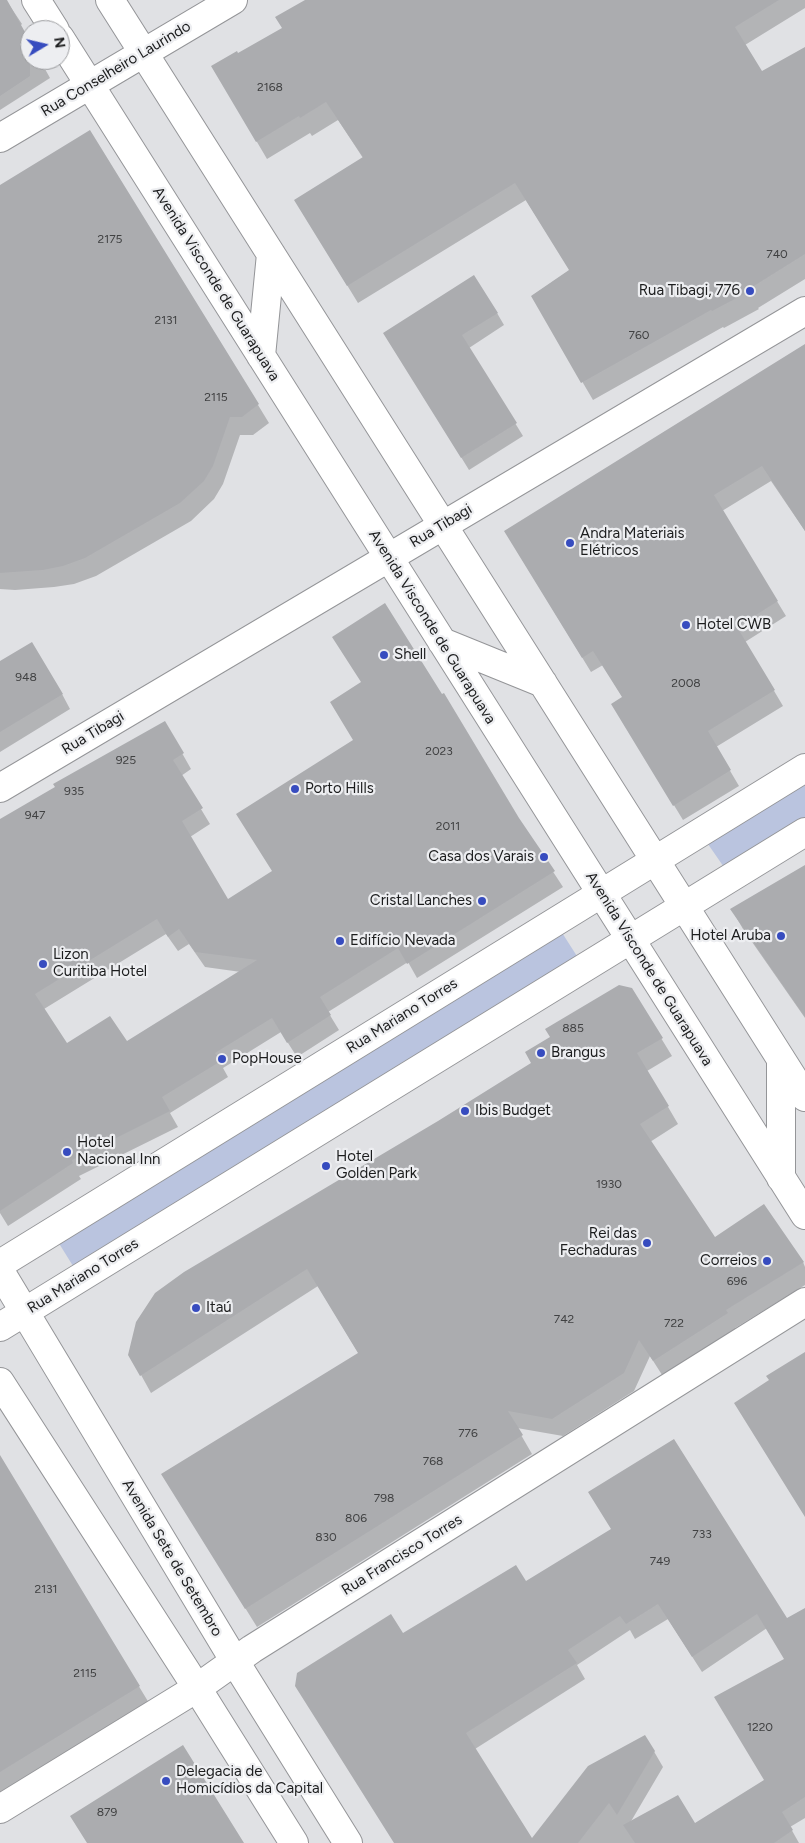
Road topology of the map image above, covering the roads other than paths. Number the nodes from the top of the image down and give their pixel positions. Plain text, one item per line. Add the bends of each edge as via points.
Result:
1 (36, 0) edge
2 (110, 0) edge
3 (233, 0) edge
4 (49, 20) edge
5 (144, 53) junction
6 (70, 54) edge
7 (90, 85) junction
8 (0, 138) edge
9 (271, 254) junction
10 (805, 311) edge
11 (261, 356) junction
12 (443, 525) junction
13 (388, 558) junction
14 (442, 642) junction
15 (542, 682) junction
16 (805, 768) edge
17 (0, 788) edge
18 (805, 832) edge
19 (655, 860) junction
20 (602, 893) junction
21 (684, 907) junction
22 (630, 939) junction
23 (781, 1060) junction
24 (805, 1097) edge
25 (781, 1178) junction
26 (805, 1215) edge
27 (0, 1264) edge
28 (0, 1271) edge
29 (805, 1302) edge
30 (25, 1312) junction
31 (0, 1327) edge
32 (0, 1382) edge
33 (234, 1660) junction
34 (197, 1688) junction
35 (0, 1809) edge
36 (294, 1843) edge
37 (348, 1843) edge

1 - 4 main road
2 - 5 main road
3 - 5 main road, Rua Conselheiro Laurindo
5 - 7 main road, Rua Conselheiro Laurindo
5 - 9 main road
6 - 7 main road, Avenida Visconde de Guarapuava
7 - 8 main road, Rua Conselheiro Laurindo
7 - 11 main road, Avenida Visconde de Guarapuava
9 - 11 main road
9 - 12 main road
10 - 12 main road, Rua Tibagi
11 - 13 main road, Avenida Visconde de Guarapuava
12 - 13 main road, Rua Tibagi
12 - 15 main road
13 - 14 main road, Avenida Visconde de Guarapuava
13 - 17 main road, Rua Tibagi
14 - 15 main road
14 - 20 main road, Avenida Visconde de Guarapuava
15 - 19 main road
16 - 19 main road, Rua Mariano Torres
18 - 21 main road, Rua Mariano Torres
19 - 20 main road, Rua Mariano Torres
19 - 21 main road
20 - 22 main road, Avenida Visconde de Guarapuava
20 - 27 main road, Rua Mariano Torres
21 - 22 main road, Rua Mariano Torres
21 - 23 main road
22 - 25 main road, Avenida Visconde de Guarapuava
22 - 30 main road, Rua Mariano Torres
23 - 24 main road
23 - 25 main road
25 - 26 main road, Avenida Visconde de Guarapuava
28 - 30 main road, Avenida Sete de Setembro
29 - 33 main road, Rua Francisco Torres
30 - 31 main road, Rua Mariano Torres
30 - 33 main road, Avenida Sete de Setembro
32 - 34 main road
33 - 34 main road, Rua Francisco Torres
33 - 37 main road, Avenida Sete de Setembro
34 - 35 main road, Rua Francisco Torres
34 - 36 main road

